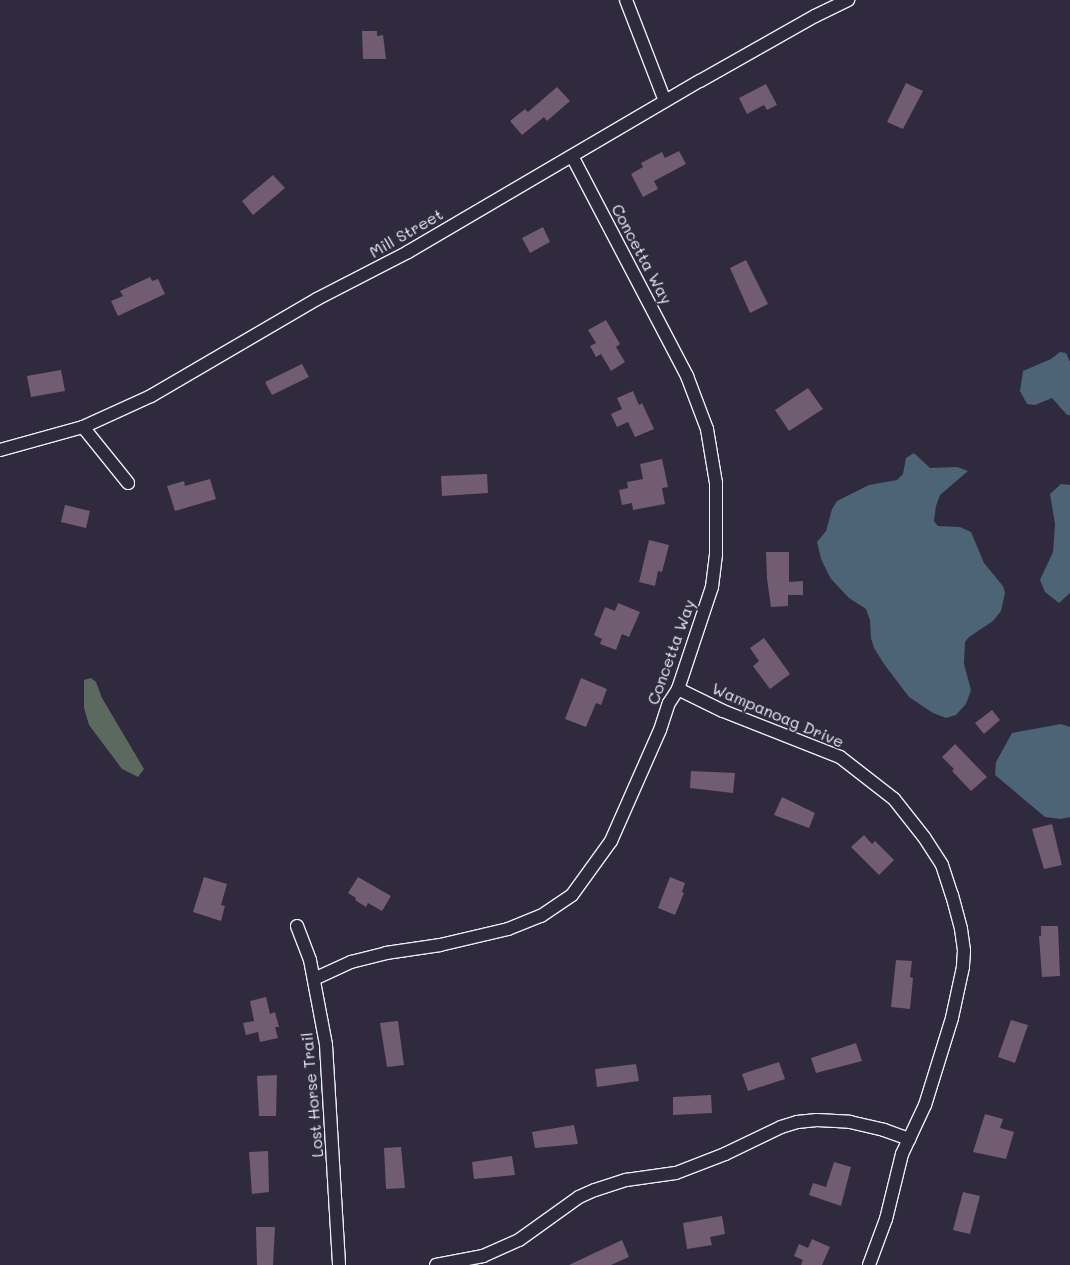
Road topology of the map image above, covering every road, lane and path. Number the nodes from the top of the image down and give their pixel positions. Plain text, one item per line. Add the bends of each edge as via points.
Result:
1 (626, 0) edge
2 (848, 0) edge
3 (665, 101) junction
4 (572, 156) junction
5 (83, 427) junction
6 (0, 450) edge
7 (128, 483) dead end
8 (678, 689) junction
9 (297, 926) dead end
10 (314, 979) junction
11 (909, 1139) junction
12 (339, 1265) edge
13 (436, 1265) edge
14 (869, 1265) edge

1 - 3 street
2 - 3 street, Mill Street
3 - 4 street, Mill Street
4 - 5 street, Mill Street via 151,396
4 - 8 street, Concetta Way via 687,376 707,430 716,483 716,556 712,587
5 - 6 street, Mill Street
5 - 7 street
8 - 10 street, Concetta Way via 669,703 611,841 572,895 541,916 508,928 440,946 386,953 352,962
8 - 11 street, Wampanoag Drive via 723,712 840,758 894,799 942,865 958,911 963,967 952,1018 926,1105
9 - 10 street, Lost Horse Trail
10 - 12 street, Lost Horse Trail via 326,1045
11 - 13 street via 850,1122 797,1122 676,1173 626,1180 595,1190 579,1197 519,1240 475,1258
11 - 14 street, Wampanoag Drive

